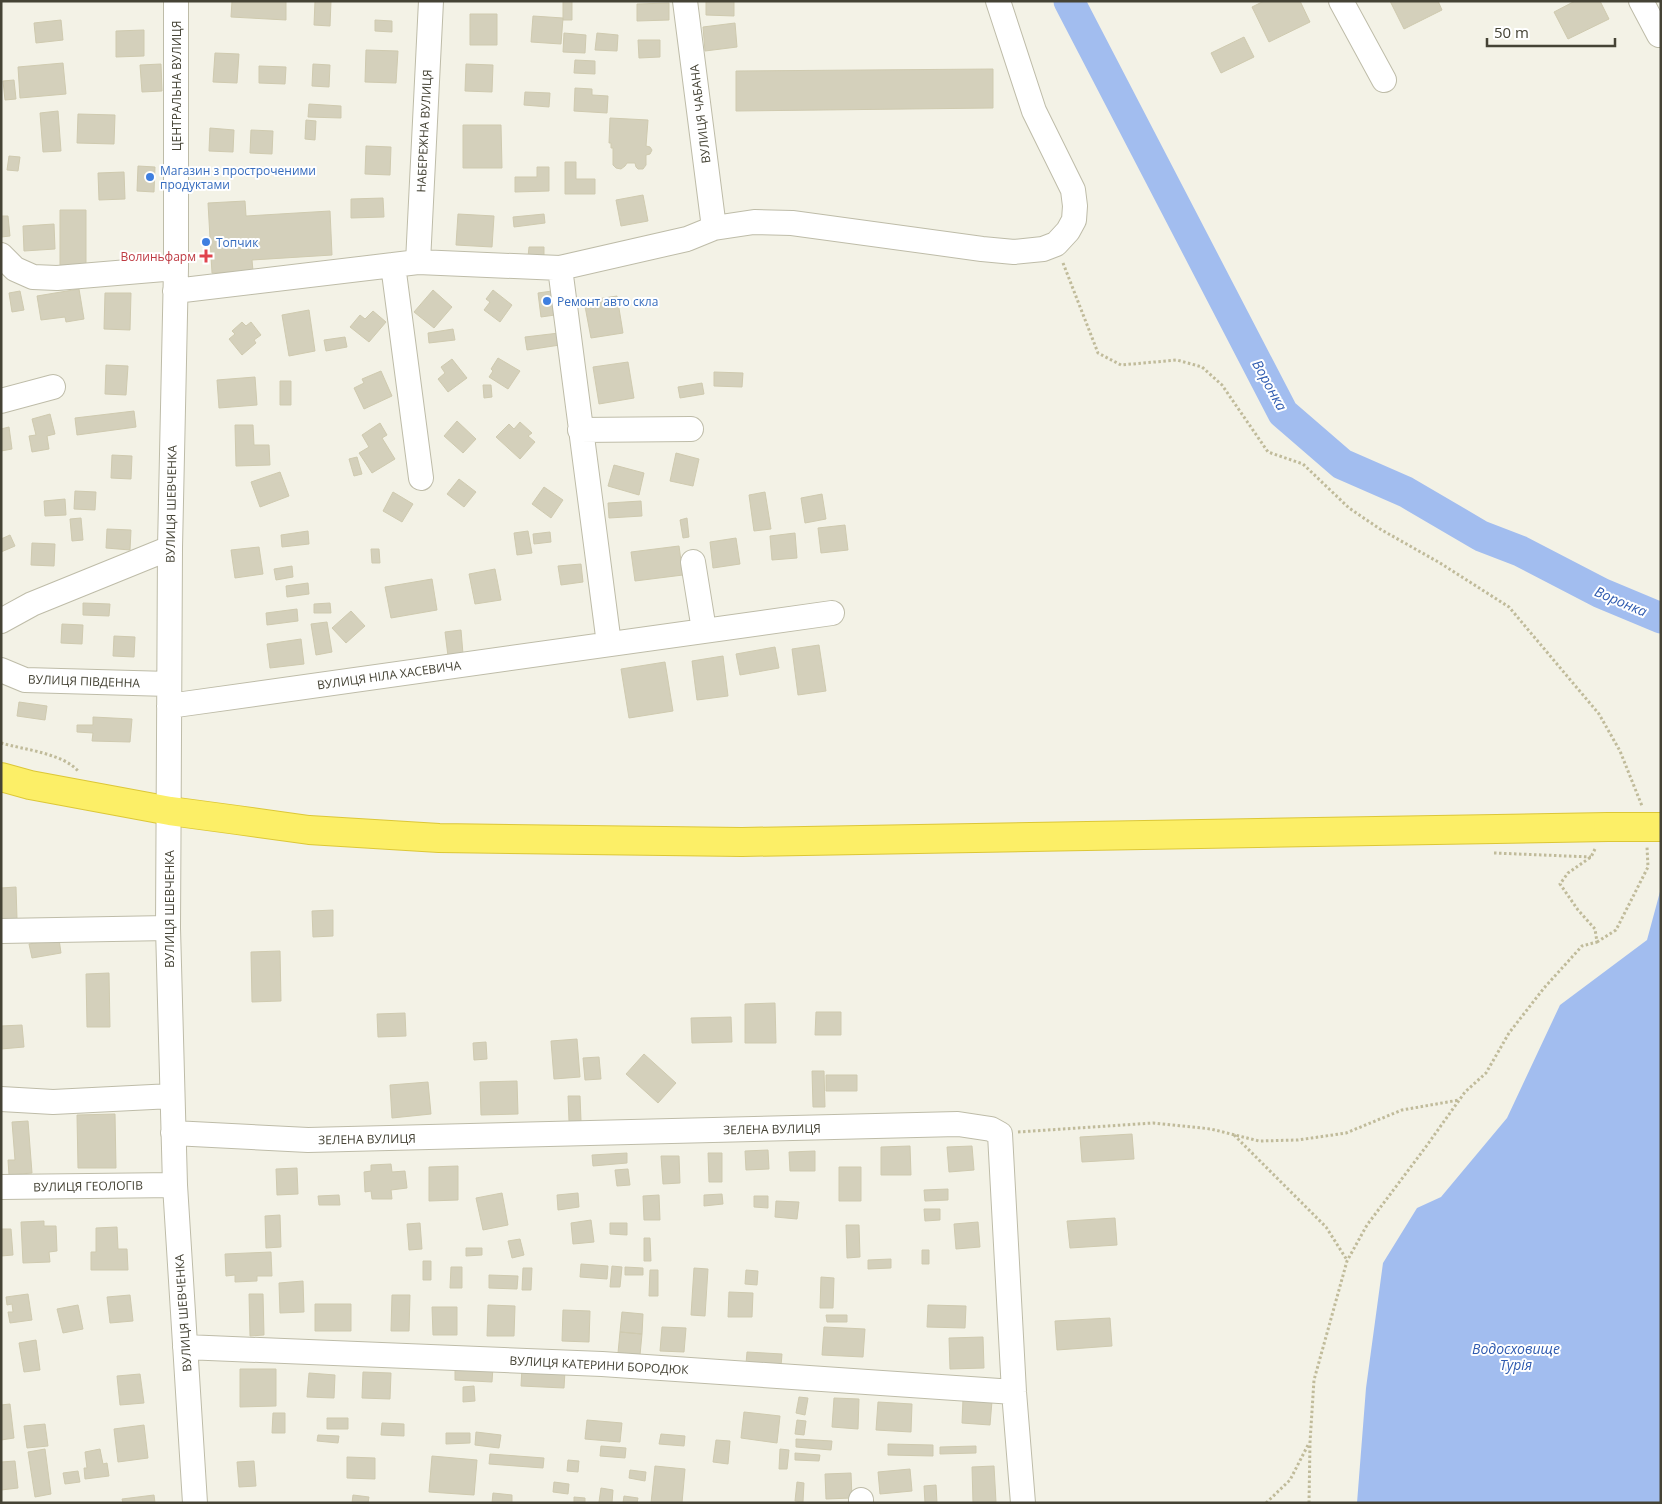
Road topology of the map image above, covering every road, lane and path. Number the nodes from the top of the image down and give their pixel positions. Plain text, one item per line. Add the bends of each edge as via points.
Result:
1 (176, 1) edge
2 (431, 1) edge
3 (685, 1) edge
4 (998, 1) edge
5 (1341, 1) edge
6 (1640, 1) edge
7 (1659, 35) dead end
8 (1384, 80) dead end
9 (714, 228) junction
10 (1056, 244) junction
11 (1, 255) edge
12 (418, 262) junction
13 (393, 265) junction
14 (560, 268) junction
15 (175, 291) junction
16 (53, 388) dead end
17 (1, 400) edge
18 (691, 429) dead end
19 (580, 430) junction
20 (422, 478) dead end
21 (170, 548) junction
22 (693, 562) dead end
23 (832, 613) dead end
24 (1, 621) edge
25 (704, 630) junction
26 (609, 644) junction
27 (1, 670) edge
28 (169, 695) junction
29 (1, 743) edge
30 (1, 777) edge
31 (95, 797) junction
32 (170, 811) junction
33 (1608, 827) junction
34 (1651, 827) edge
35 (168, 928) junction
36 (1, 931) edge
37 (1597, 942) junction
38 (172, 1096) junction
39 (1, 1099) edge
40 (1460, 1100) junction
41 (173, 1133) junction
42 (1000, 1134) junction
43 (1234, 1135) junction
44 (175, 1185) junction
45 (1, 1187) edge
46 (1347, 1261) junction
47 (185, 1347) junction
48 (1014, 1392) junction
49 (1310, 1442) junction
50 (195, 1503) edge
51 (1023, 1503) edge
52 (1266, 1503) edge
53 (1310, 1503) edge

1 - 15 street, ЦЕНТРАЛЬНА ВУЛИЦЯ
2 - 12 street, НАБЕРЕЖНА ВУЛИЦЯ
3 - 9 street, ВУЛИЦЯ ЧАБАНА
4 - 10 street via 1034,111 1072,190 1074,220
5 - 8 street
6 - 7 street
9 - 10 street via 754,222 792,223 1014,252 1044,249
9 - 14 street via 687,239
10 - 34 path via 1098,353 1121,365 1177,360 1202,367 1222,385 1268,452 1303,464 1349,508 1509,606 1599,714 1620,751
11 - 15 street via 15,269 33,277
12 - 13 street
12 - 14 street
13 - 15 street
13 - 20 street
14 - 19 street
15 - 21 street, ВУЛИЦЯ ШЕВЧЕНКА
16 - 17 street
18 - 19 street
19 - 26 street
21 - 24 street via 32,604
21 - 28 street, ВУЛИЦЯ ШЕВЧЕНКА
22 - 25 street
23 - 25 street, ВУЛИЦЯ НІЛА ХАСЕВИЧА
25 - 26 street, ВУЛИЦЯ НІЛА ХАСЕВИЧА
26 - 28 street, ВУЛИЦЯ НІЛА ХАСЕВИЧА
27 - 28 street, ВУЛИЦЯ ПІВДЕННА via 25,680
28 - 32 street, ВУЛИЦЯ ШЕВЧЕНКА
29 - 31 path via 50,755 75,767 92,785
30 - 31 highway
31 - 32 highway
32 - 33 highway via 309,830 468,839 742,842
32 - 35 street, ВУЛИЦЯ ШЕВЧЕНКА
33 - 34 highway, bridge
33 - 37 path via 1591,857 1568,873 1560,884 1595,929
34 - 37 path via 1648,867 1616,930
35 - 36 street
35 - 38 street, ВУЛИЦЯ ШЕВЧЕНКА
37 - 40 path via 1582,946 1544,988 1509,1033 1486,1073
38 - 39 street via 53,1102
38 - 41 street, ВУЛИЦЯ ШЕВЧЕНКА
40 - 43 path via 1402,1110 1346,1133 1298,1140 1259,1141
40 - 46 path via 1367,1225
41 - 42 street, ЗЕЛЕНА ВУЛИЦЯ via 308,1140 958,1124 991,1129
41 - 44 street, ВУЛИЦЯ ШЕВЧЕНКА
42 - 43 path via 1153,1123 1211,1129
42 - 48 street
43 - 46 path via 1326,1228
44 - 45 street, ВУЛИЦЯ ГЕОЛОГІВ
44 - 47 street, ВУЛИЦЯ ШЕВЧЕНКА
46 - 49 path via 1314,1380
47 - 48 street, ВУЛИЦЯ КАТЕРИНИ БОРОДЮК via 602,1364
47 - 50 street, ВУЛИЦЯ ШЕВЧЕНКА
48 - 51 street
49 - 52 path via 1290,1480
49 - 53 path

